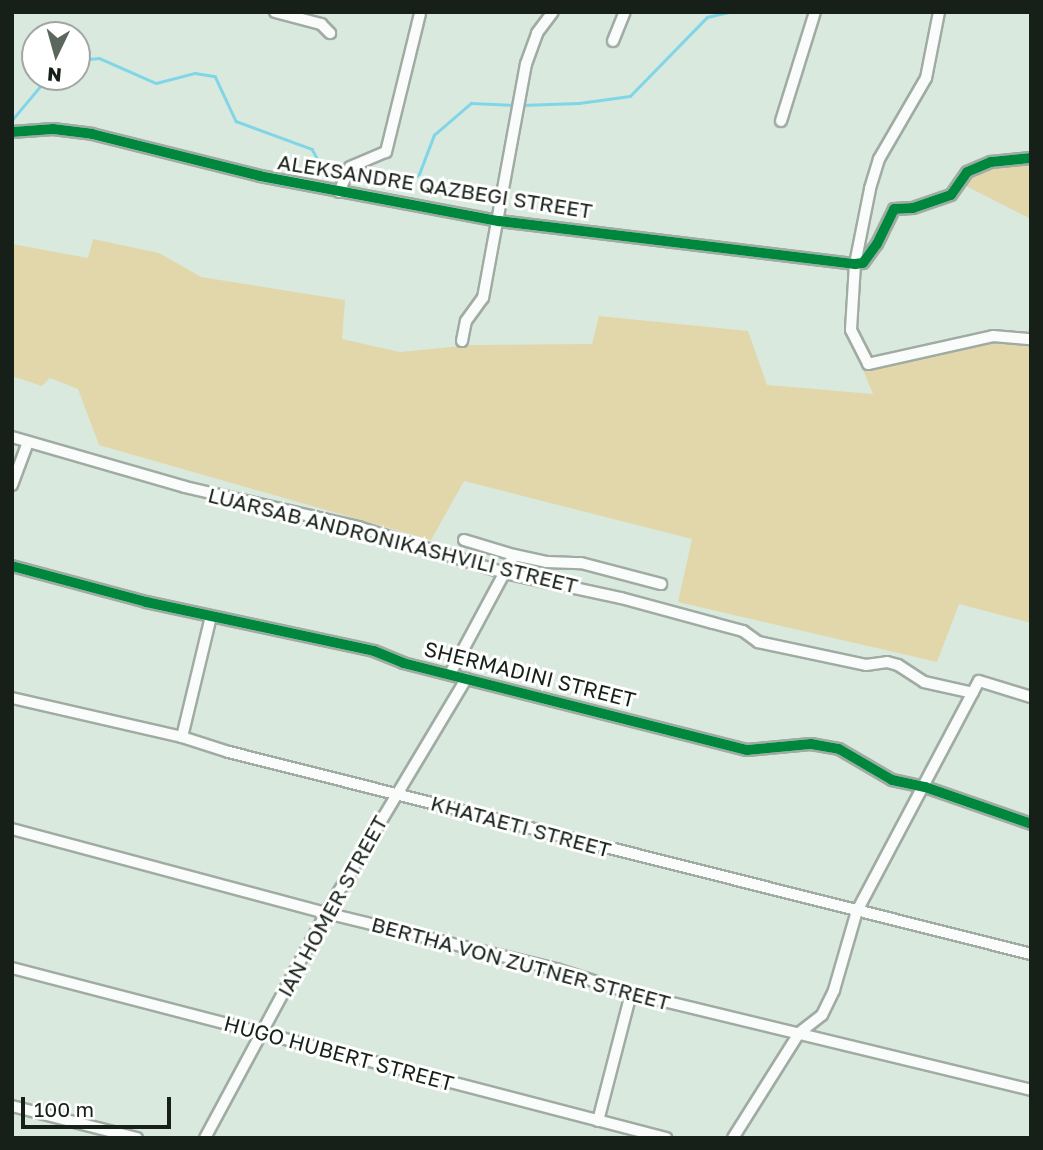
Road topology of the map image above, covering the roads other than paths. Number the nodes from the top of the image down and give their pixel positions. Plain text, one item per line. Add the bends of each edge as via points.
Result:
1 (275, 12) edge
2 (554, 12) edge
3 (625, 12) edge
4 (815, 12) edge
5 (939, 12) edge
6 (420, 14) dead end
7 (330, 33) dead end
8 (612, 41) dead end
9 (782, 121) dead end
10 (12, 132) edge
11 (1031, 158) edge
12 (340, 189) junction
13 (499, 221) junction
14 (855, 264) junction
15 (1031, 339) edge
16 (462, 341) dead end
17 (12, 437) edge
18 (28, 442) junction
19 (12, 485) edge
20 (464, 540) dead end
21 (514, 555) junction
22 (12, 566) edge
23 (506, 573) junction
24 (661, 584) dead end
25 (211, 616) junction
26 (450, 674) junction
27 (466, 679) junction
28 (973, 693) junction
29 (1031, 696) edge
30 (12, 698) edge
31 (182, 737) junction
32 (925, 787) junction
33 (396, 793) junction
34 (1031, 824) edge
35 (12, 829) edge
36 (857, 911) junction
37 (326, 913) junction
38 (1031, 954) edge
39 (12, 968) edge
40 (631, 993) junction
41 (261, 1033) junction
42 (799, 1033) junction
43 (1031, 1090) edge
44 (12, 1106) edge
45 (598, 1121) junction
46 (137, 1138) edge
47 (205, 1138) edge
48 (666, 1138) edge
49 (733, 1138) edge

1 - 7 street via 321,24
2 - 13 street via 537,33 527,64
3 - 8 street
4 - 9 street
5 - 14 street via 926,78 879,159
6 - 12 street via 386,152 350,167
10 - 12 street, ALEKSANDRE QAZBEGI STREET via 53,129 92,134 260,176
11 - 14 street via 991,162 967,172 951,195 913,208 894,209 877,244 863,263
12 - 13 street, ALEKSANDRE QAZBEGI STREET
13 - 14 street, ALEKSANDRE QAZBEGI STREET
13 - 16 street via 483,298 466,321
14 - 15 street via 851,330 868,364 993,336
17 - 18 street, LUARSAB ANDRONIKASHVILI STREET
18 - 19 street
18 - 23 street, LUARSAB ANDRONIKASHVILI STREET via 186,487 358,527
20 - 21 street
21 - 23 street
21 - 24 street via 581,563
22 - 25 street, SHERMADINI STREET
23 - 26 street
23 - 28 street, LUARSAB ANDRONIKASHVILI STREET via 700,619 743,631 758,642 803,653 866,665 887,662 924,682
25 - 26 street, SHERMADINI STREET via 374,651
25 - 31 street
26 - 27 street, SHERMADINI STREET
27 - 32 street, SHERMADINI STREET via 747,750 811,744 839,749 883,776
27 - 33 street, IAN HOMER STREET
28 - 29 street via 979,681
28 - 32 street
30 - 31 street, KHATAETI STREET
31 - 33 street, KHATAETI STREET
32 - 34 street, SHERMADINI STREET
32 - 36 street
33 - 36 street, KHATAETI STREET
33 - 37 street, IAN HOMER STREET
35 - 37 street, BERTHA VON ZUTNER STREET
36 - 38 street, KHATAETI STREET
36 - 42 street via 822,1015
37 - 40 street, BERTHA VON ZUTNER STREET via 556,969
37 - 41 street, IAN HOMER STREET
39 - 41 street, HUGO HUBERT STREET
40 - 42 street, BERTHA VON ZUTNER STREET
40 - 45 street
41 - 45 street, HUGO HUBERT STREET
41 - 47 street, IAN HOMER STREET
42 - 43 street, BERTHA VON ZUTNER STREET
42 - 49 street
44 - 46 street
45 - 48 street, HUGO HUBERT STREET

